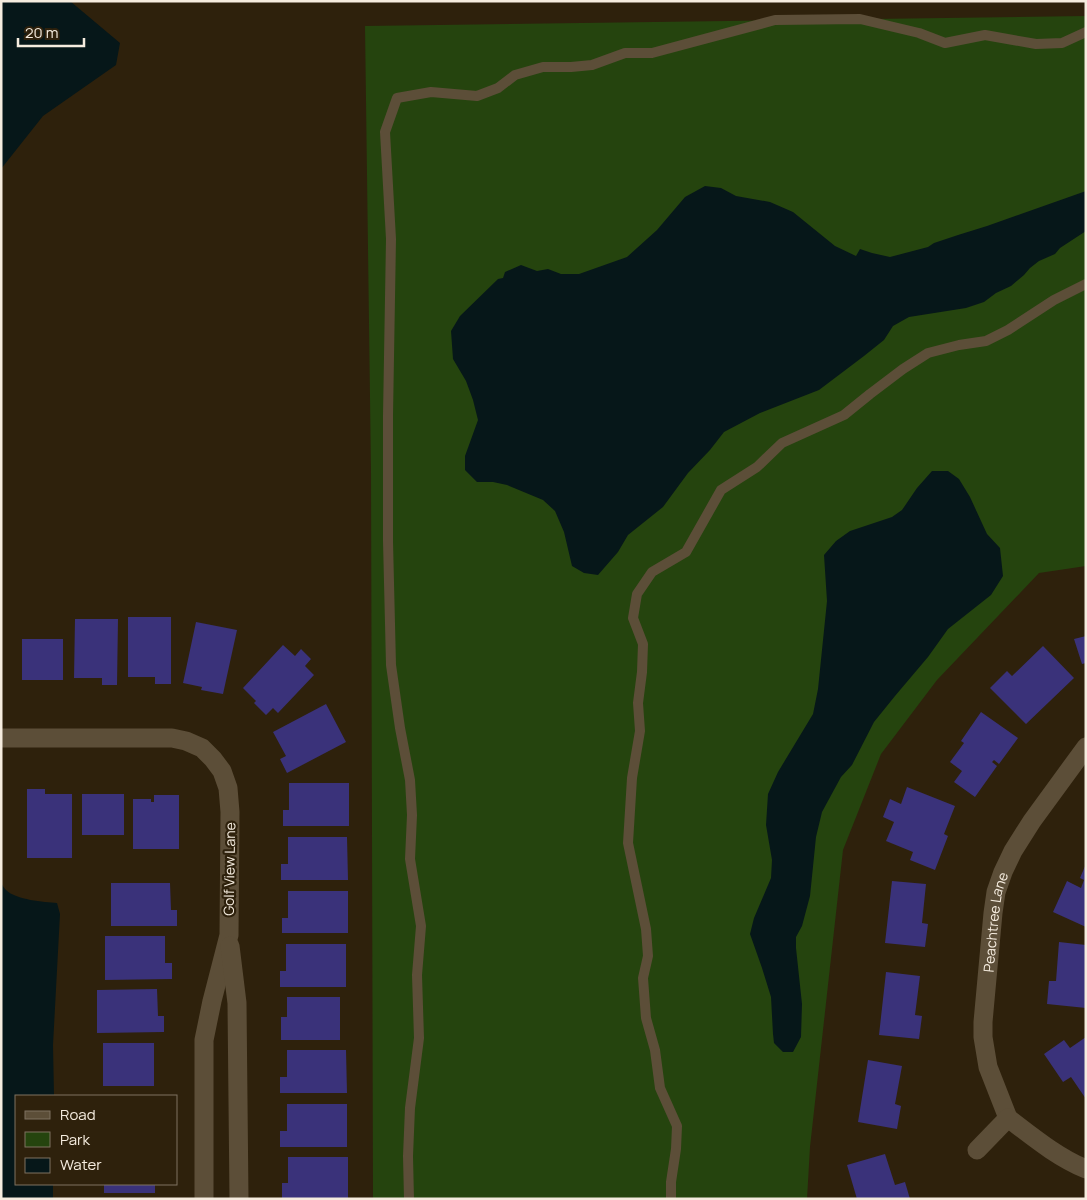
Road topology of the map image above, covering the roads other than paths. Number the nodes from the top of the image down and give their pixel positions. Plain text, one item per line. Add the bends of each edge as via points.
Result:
1 (1086, 32) edge
2 (1086, 284) edge
3 (1, 738) edge
4 (1086, 747) edge
5 (228, 935) junction
6 (1008, 1118) junction
7 (977, 1150) dead end
8 (1086, 1168) edge
9 (204, 1199) edge
10 (239, 1199) edge
11 (409, 1199) edge
12 (671, 1199) edge

1 - 11 lane via 1062,43 1036,44 985,35 945,44 919,33 860,19 775,20 652,53 624,53 592,65 543,67 515,75 498,88 477,96 432,92 398,98 385,132 391,239 388,416 391,665 410,780 410,859 421,926 417,975 419,1038 410,1108
2 - 12 lane via 986,341 928,353 844,415 782,443 757,467 721,490 686,552 652,572 637,594 633,618 643,644 638,703 640,731 632,778 628,843 646,929 648,956 643,978 646,1018 655,1050 660,1088 677,1126
3 - 5 street, Golf View Lane via 172,738 202,748 222,771 228,788
4 - 6 street, Peachtree Lane via 1013,851 996,892 983,1037 988,1067
5 - 9 street, Golf View Lane via 204,1040
5 - 10 street via 237,1003
6 - 7 street
6 - 8 street via 1058,1155

